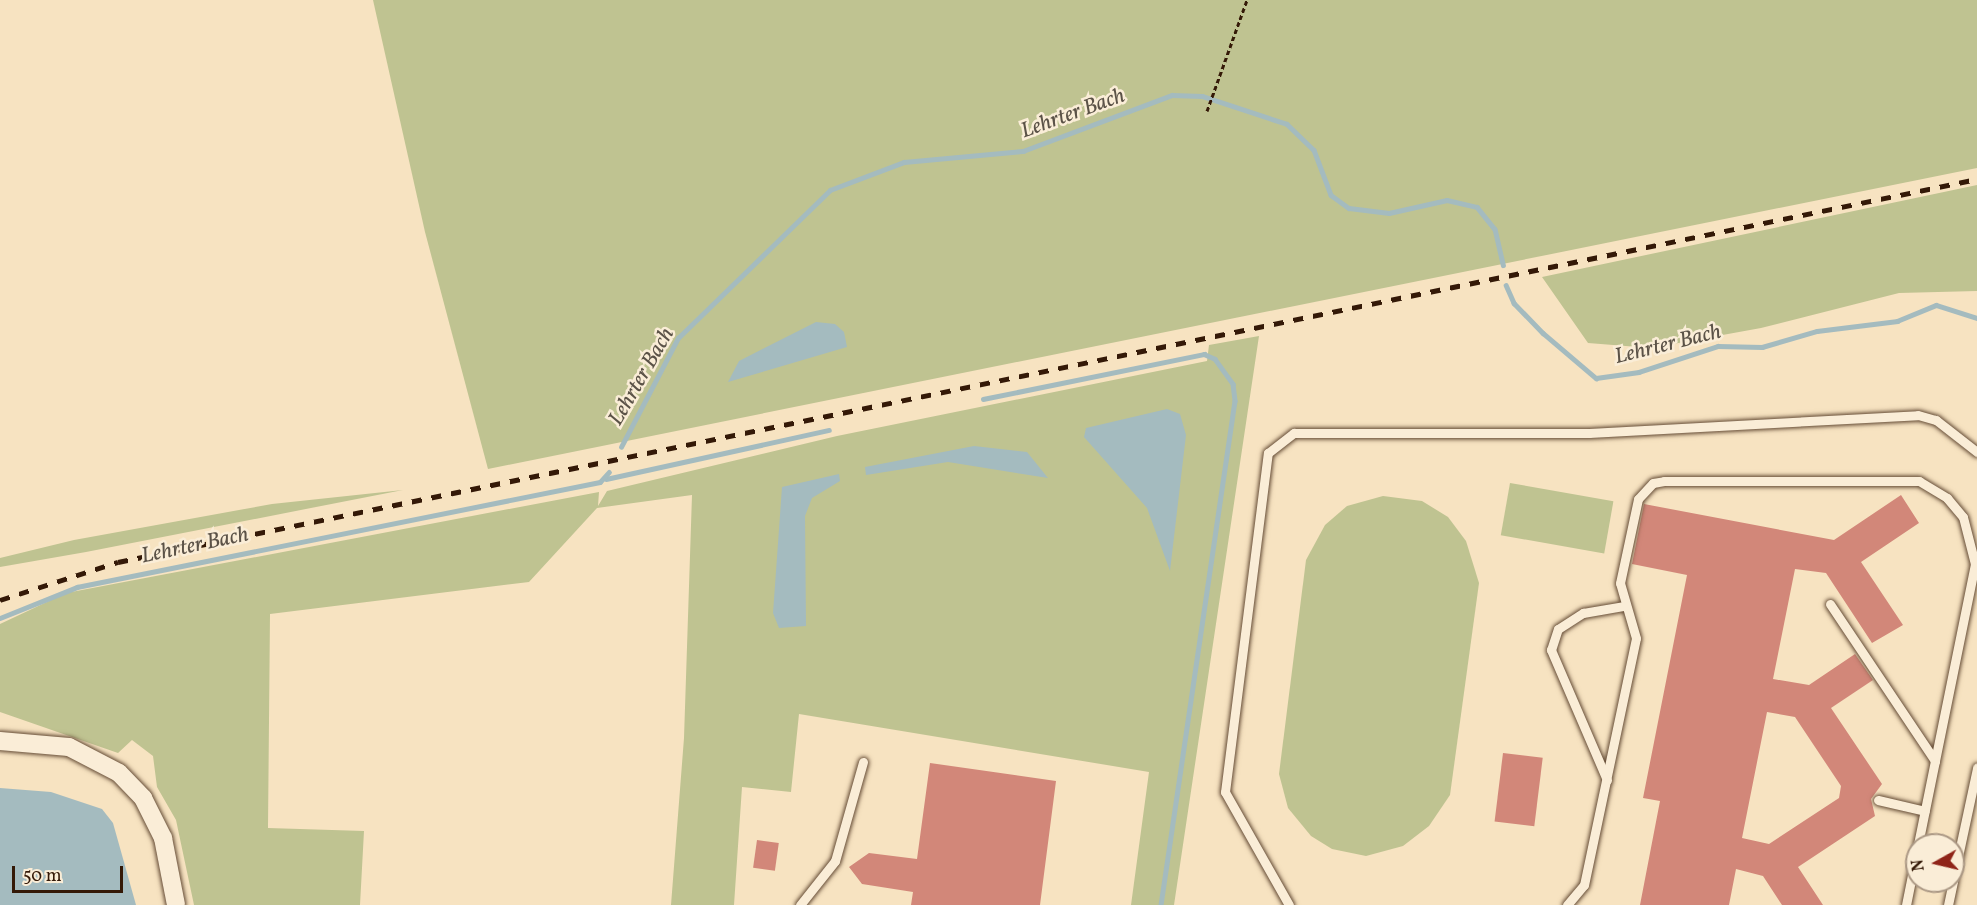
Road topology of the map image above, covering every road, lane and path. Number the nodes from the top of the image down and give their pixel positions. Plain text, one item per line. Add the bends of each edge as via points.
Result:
1 (1247, 0) edge
2 (1207, 111) dead end
3 (1977, 452) edge
4 (1830, 604) dead end
5 (1624, 606) junction
6 (0, 741) edge
7 (1935, 761) junction
8 (863, 762) dead end
9 (1977, 768) edge
10 (1607, 780) junction
11 (1878, 800) dead end
12 (1925, 811) junction
13 (1920, 833) edge
14 (1963, 833) edge
15 (176, 905) edge
16 (800, 905) edge
17 (1289, 905) edge
18 (1567, 905) edge

1 - 2 path
3 - 17 lane via 1936,420 1918,415 1589,433 1294,433 1268,453 1225,792
4 - 7 lane
5 - 7 lane via 1620,583 1638,499 1653,483 1919,481 1947,498 1963,518 1975,564
5 - 10 lane via 1636,638
5 - 10 lane via 1583,613 1558,629 1551,650
6 - 15 street via 69,747 119,773 143,798 164,838
7 - 12 lane
8 - 16 lane via 836,861
9 - 14 lane
10 - 18 lane via 1584,885
11 - 12 lane
12 - 13 lane

